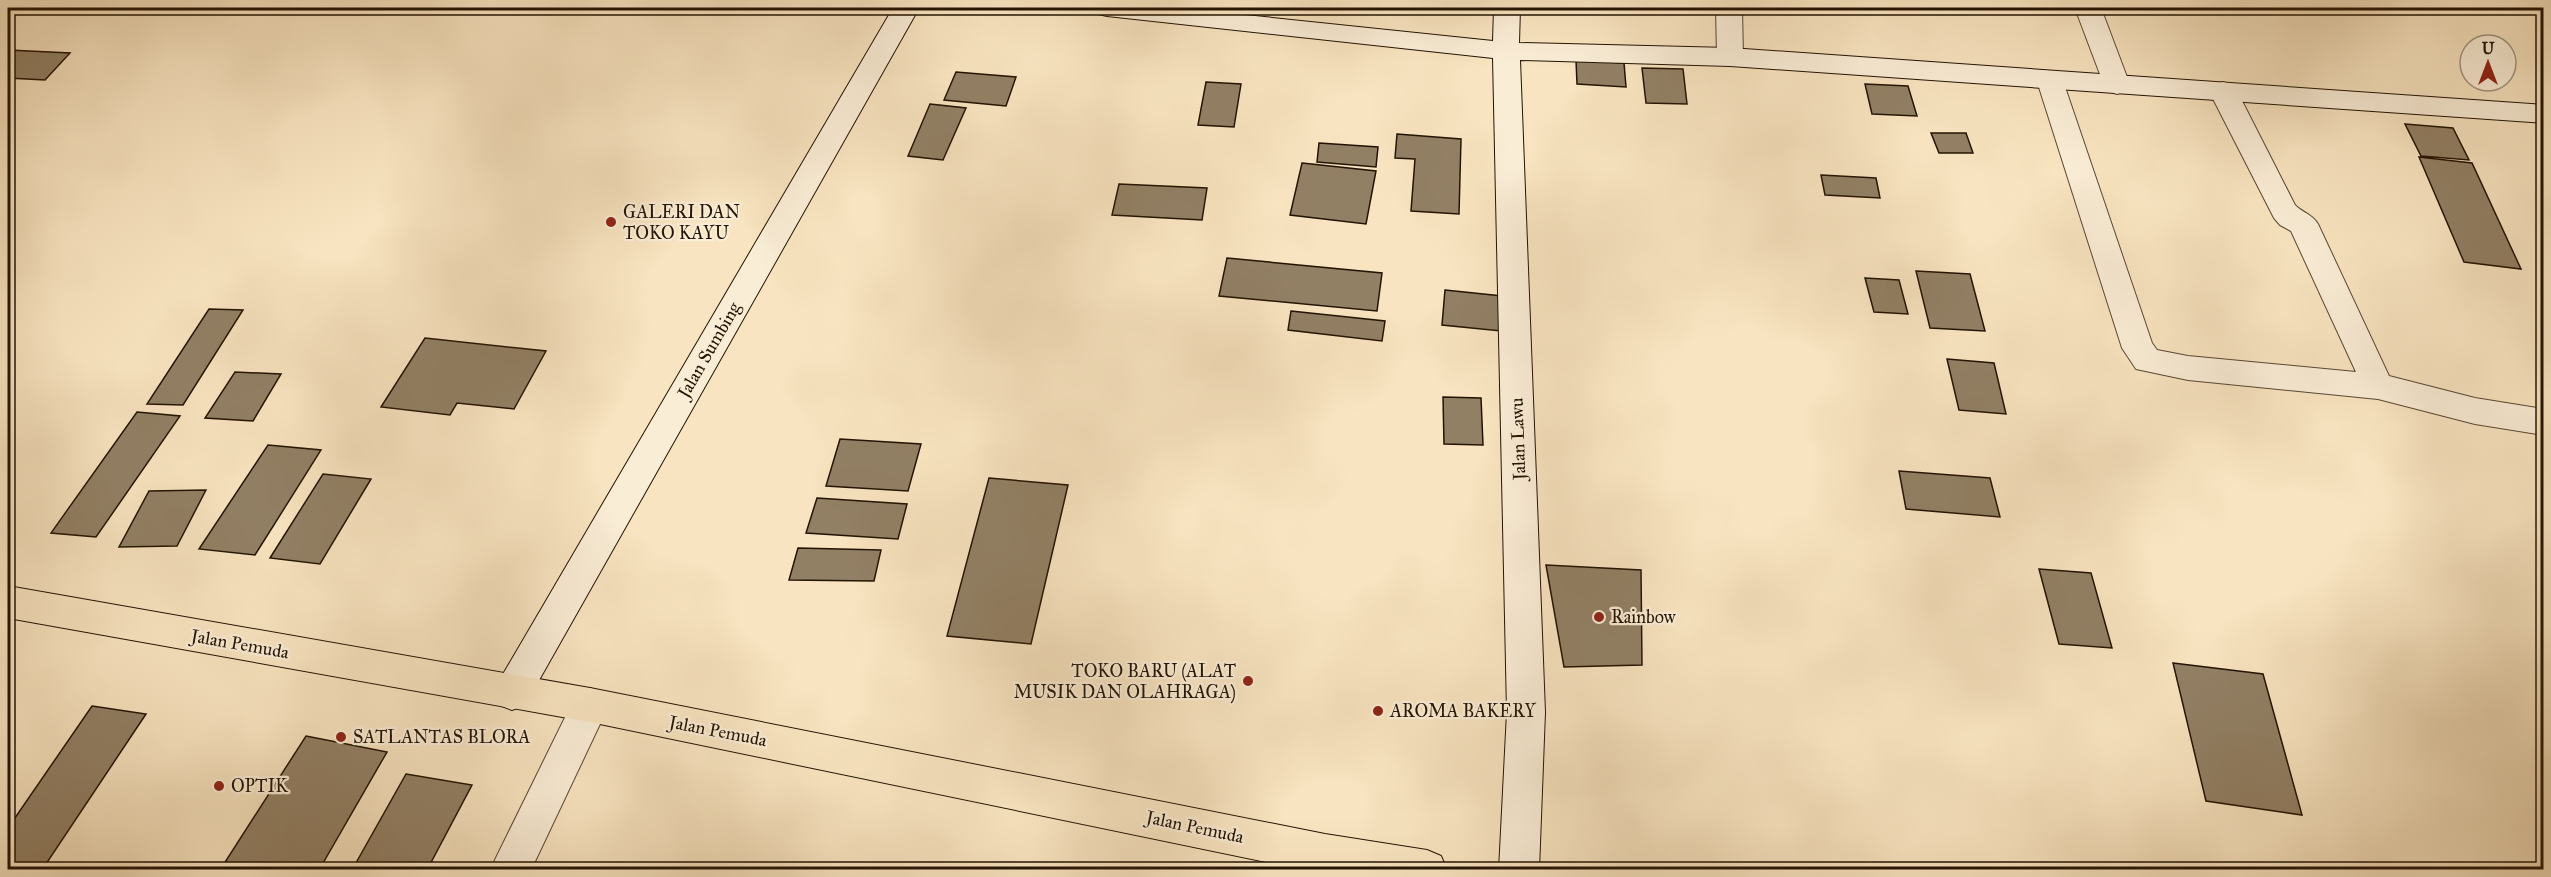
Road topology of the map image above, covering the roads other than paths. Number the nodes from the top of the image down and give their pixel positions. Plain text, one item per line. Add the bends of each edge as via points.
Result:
1 (906, 8) edge
2 (1107, 8) edge
3 (1507, 8) edge
4 (1729, 8) edge
5 (2088, 8) edge
6 (1506, 51) junction
7 (1717, 57) junction
8 (2050, 81) junction
9 (2117, 85) junction
10 (2223, 91) junction
11 (2544, 114) edge
12 (2378, 386) junction
13 (2544, 422) edge
14 (8, 602) edge
15 (512, 693) junction
16 (590, 705) junction
17 (510, 870) edge
18 (1427, 870) edge
19 (1519, 870) edge

1 - 15 street, Jalan Sumbing
2 - 6 street
3 - 6 street, Jalan Lawu
4 - 7 street
5 - 9 street
6 - 7 street
6 - 19 street, Jalan Lawu via 1526,712
7 - 8 street
8 - 9 street
8 - 12 street via 2138,348 2147,360 2188,368
9 - 10 street
10 - 11 street
10 - 12 street via 2284,211 2303,224
12 - 13 street via 2475,411
14 - 15 main road, Jalan Pemuda
15 - 16 main road, Jalan Pemuda
16 - 17 street
16 - 18 main road, Jalan Pemuda via 1325,854

